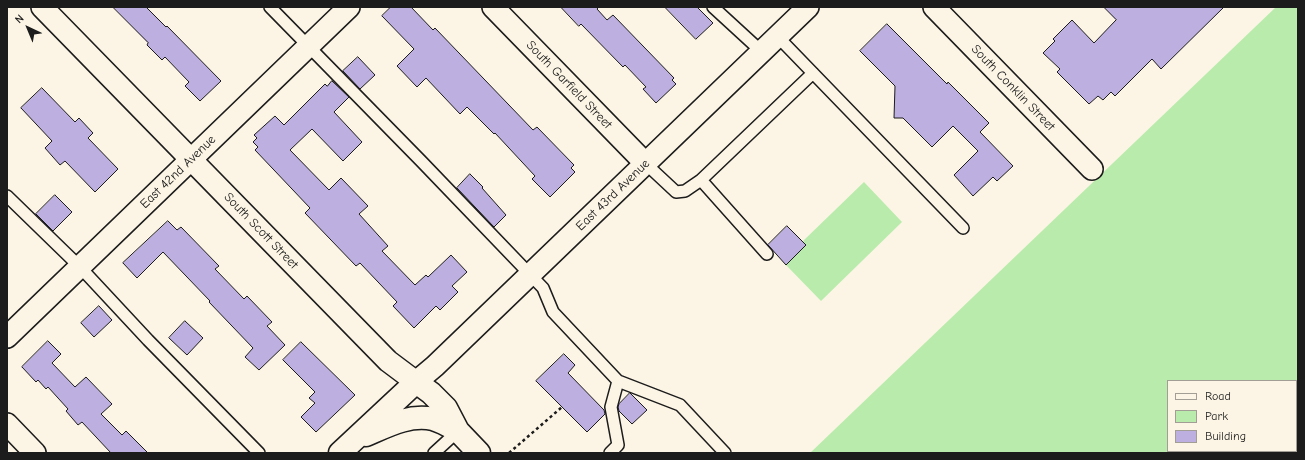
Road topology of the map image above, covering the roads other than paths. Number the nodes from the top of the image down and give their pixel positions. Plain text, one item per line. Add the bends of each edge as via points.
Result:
1 (42, 7) edge
2 (270, 7) edge
3 (349, 7) edge
4 (493, 7) edge
5 (713, 7) edge
6 (808, 7) edge
7 (934, 7) edge
8 (778, 37) junction
9 (309, 46) junction
10 (762, 52) junction
11 (813, 73) junction
12 (191, 159) junction
13 (646, 164) junction
14 (1092, 169) dead end
15 (701, 180) junction
16 (7, 196) edge
17 (963, 228) dead end
18 (768, 254) dead end
19 (80, 267) junction
20 (530, 274) junction
21 (7, 337) edge
22 (618, 381) junction
23 (416, 382) junction
24 (7, 424) edge
25 (458, 431) junction
26 (347, 446) edge
27 (36, 453) edge
28 (258, 453) edge
29 (434, 453) edge
30 (479, 453) edge
31 (610, 453) edge
32 (725, 453) edge

1 - 12 street, South Scott Street
2 - 9 lane
3 - 9 street, East 42nd Avenue
4 - 13 street, South Garfield Street
5 - 10 lane
6 - 8 street, East 43rd Avenue
7 - 14 street, South Conklin Street
8 - 10 street, East 43rd Avenue
8 - 11 lane
9 - 12 street, East 42nd Avenue
9 - 20 lane
10 - 13 street, East 43rd Avenue
11 - 15 lane
11 - 17 lane
12 - 19 street, East 42nd Avenue
12 - 23 street, South Scott Street via 388,361
13 - 15 lane via 676,192 685,191
13 - 20 street, East 43rd Avenue
15 - 18 lane
16 - 19 lane
19 - 21 street, East 42nd Avenue
19 - 28 lane
20 - 22 lane via 543,288 553,312
20 - 23 street, East 43rd Avenue
22 - 31 lane via 610,407 618,445
22 - 32 lane via 680,405
23 - 25 main road, South Scott Street via 446,408
23 - 26 main road
24 - 27 street
25 - 26 main road via 434,419 415,418 398,422
25 - 29 lane
25 - 30 main road, South Scott Street

